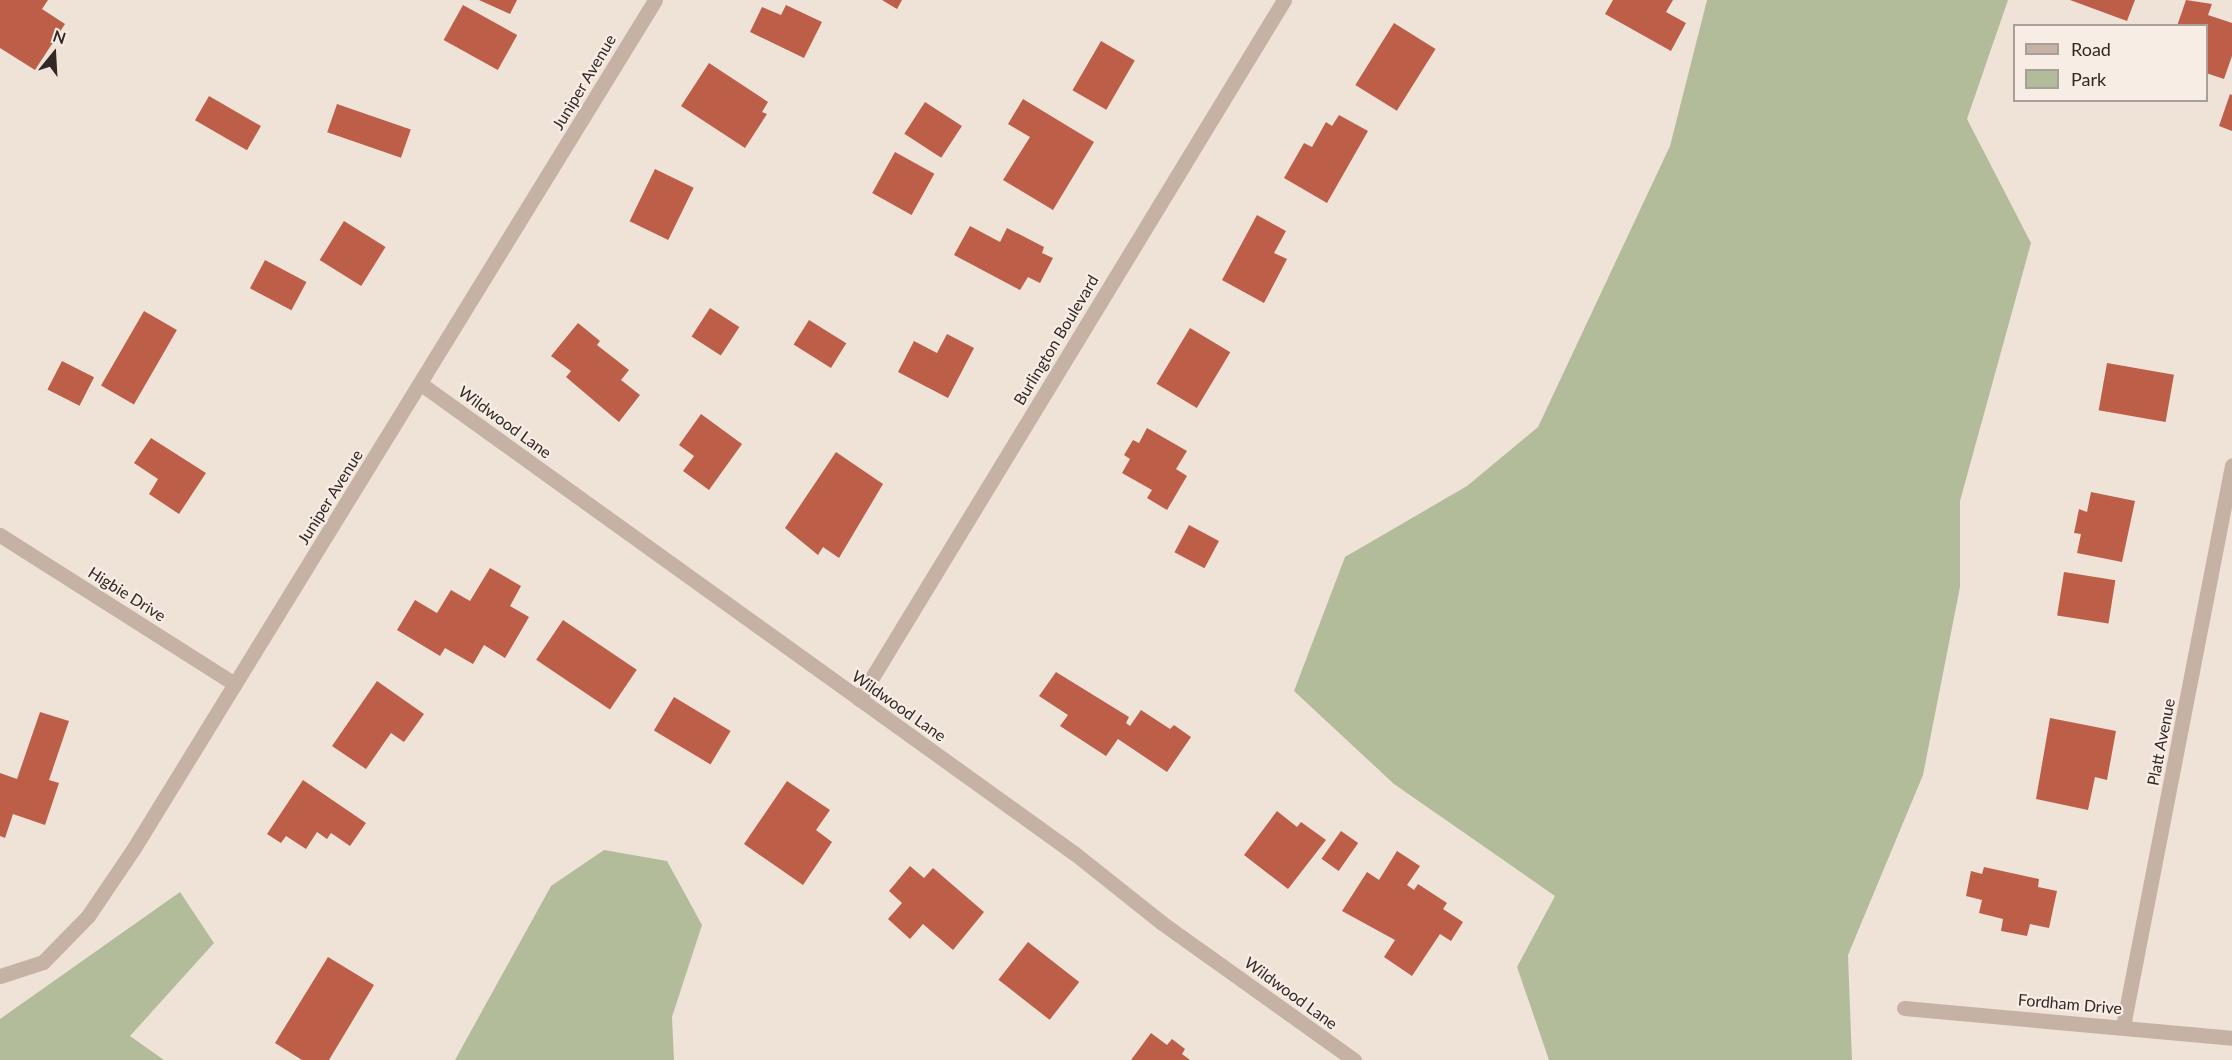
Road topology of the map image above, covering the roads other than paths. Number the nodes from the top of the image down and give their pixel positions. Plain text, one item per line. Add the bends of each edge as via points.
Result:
1 (655, 0) edge
2 (1284, 0) edge
3 (421, 384) junction
4 (2232, 465) edge
5 (0, 535) edge
6 (235, 684) junction
7 (859, 699) junction
8 (0, 976) edge
9 (1904, 1008) dead end
10 (2123, 1026) junction
11 (2232, 1038) edge
12 (1354, 1060) edge

1 - 3 street, Juniper Avenue
2 - 7 street, Burlington Boulevard
3 - 6 street, Juniper Avenue
3 - 7 street, Wildwood Lane
4 - 10 street, Platt Avenue
5 - 6 street, Higbie Drive
6 - 8 street, Juniper Avenue via 88,916 43,962
7 - 12 street, Wildwood Lane
9 - 10 street, Fordham Drive
10 - 11 street, Fordham Drive

